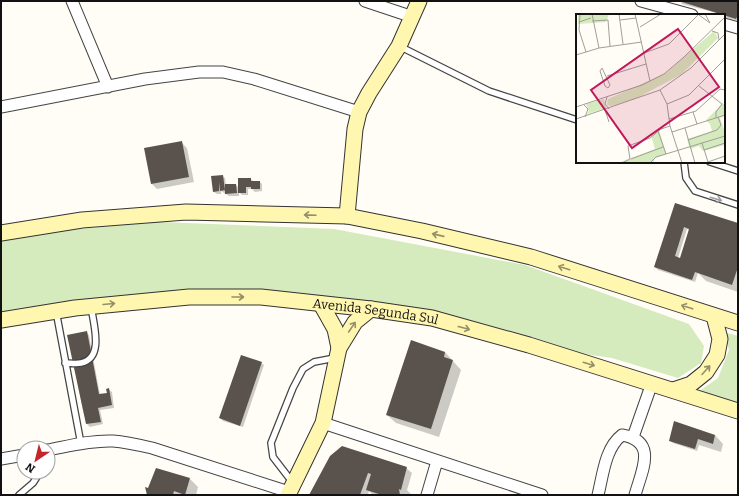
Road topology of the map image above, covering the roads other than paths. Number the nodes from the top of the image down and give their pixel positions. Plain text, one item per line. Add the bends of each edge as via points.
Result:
1 (72, 1) edge
2 (365, 1) edge
3 (419, 1) edge
4 (641, 1) edge
5 (688, 14) edge
6 (413, 17) junction
7 (725, 24) edge
8 (738, 28) edge
9 (399, 46) junction
10 (108, 87) junction
11 (1, 108) edge
12 (359, 112) junction
13 (576, 120) edge
14 (684, 163) edge
15 (713, 163) edge
16 (738, 171) edge
17 (738, 205) edge
18 (347, 216) junction
19 (1, 232) edge
20 (321, 304) junction
21 (91, 306) junction
22 (371, 309) junction
23 (56, 311) junction
24 (714, 316) junction
25 (1, 320) edge
26 (738, 323) edge
27 (338, 353) junction
28 (65, 363) junction
29 (652, 383) junction
30 (673, 390) junction
31 (738, 411) edge
32 (323, 423) junction
33 (633, 437) junction
34 (81, 444) junction
35 (56, 449) edge
36 (16, 456) edge
37 (1, 459) edge
38 (437, 460) junction
39 (35, 480) edge
40 (290, 490) edge
41 (19, 495) edge
42 (427, 495) edge
43 (542, 495) edge
44 (598, 495) edge
45 (635, 495) edge

1 - 10 street
2 - 6 street
3 - 6 main road
4 - 5 street
6 - 9 main road
7 - 8 street
9 - 12 main road via 368,93
9 - 13 lane via 489,91
10 - 11 street
10 - 12 street via 199,72 223,72 254,79
12 - 18 main road via 355,129
14 -> 17 lane via 686,178 694,191
15 - 16 lane
18 -> 19 main road via 186,212 82,220
24 -> 18 main road via 531,257
21 -> 20 main road, Avenida Segunda Sul via 189,297 261,297
20 - 22 main road, Avenida Segunda Sul
20 - 27 main road via 335,329
21 - 23 main road, Avenida Segunda Sul
21 - 28 lane via 96,346 94,354 82,363
27 -> 22 main road via 355,322
22 -> 29 main road, Avenida Segunda Sul via 432,318
23 - 25 main road, Avenida Segunda Sul
23 - 28 lane
24 - 26 main road
30 -> 24 main road via 691,384 706,372 717,355 720,339
27 - 32 main road
27 - 40 lane via 303,368 271,443 273,457
28 - 34 lane
29 - 30 main road, Avenida Segunda Sul
29 - 33 street
30 - 31 main road, Avenida Segunda Sul
32 - 38 street
32 - 40 main road
33 - 44 street via 622,435 615,440
33 - 45 street via 645,450
34 - 35 street
34 - 40 street via 111,441 145,447
36 - 37 street
38 - 42 street
38 - 43 street
39 - 41 lane

